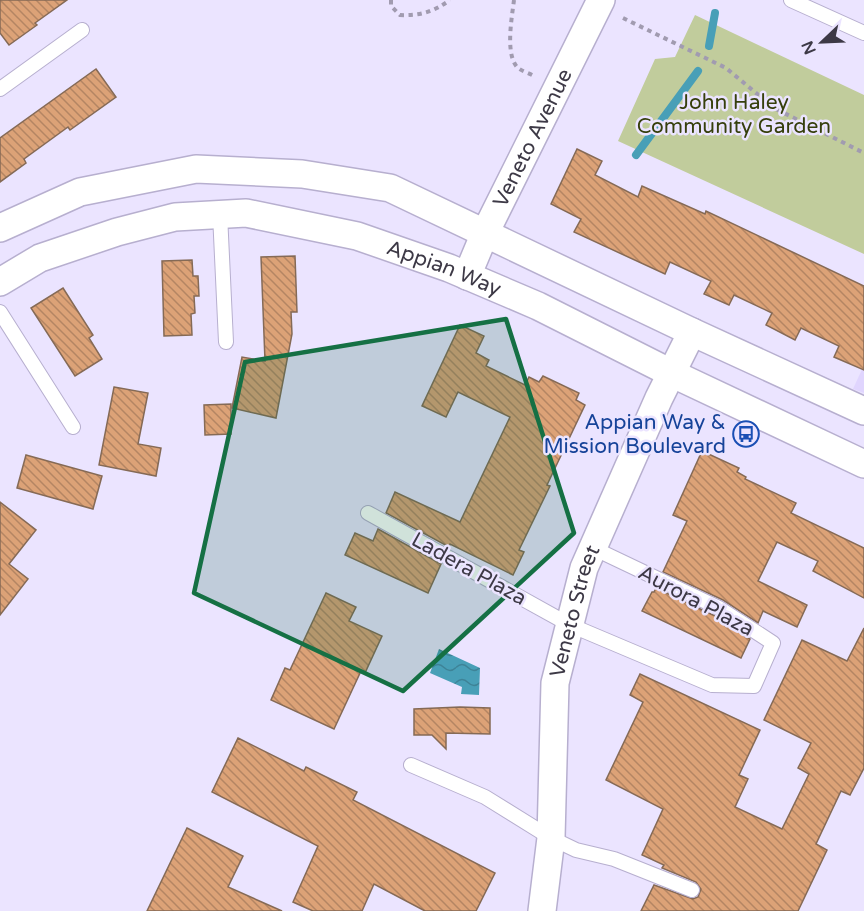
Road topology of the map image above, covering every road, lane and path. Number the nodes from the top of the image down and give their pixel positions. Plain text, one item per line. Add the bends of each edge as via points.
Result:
1 (391, 0) edge
2 (450, 0) edge
3 (514, 0) edge
4 (791, 0) edge
5 (599, 3) edge
6 (82, 30) dead end
7 (864, 33) edge
8 (537, 78) dead end
9 (0, 89) edge
10 (864, 153) edge
11 (220, 214) junction
12 (0, 228) edge
13 (485, 233) junction
14 (466, 276) junction
15 (0, 282) edge
16 (0, 312) edge
17 (692, 332) junction
18 (226, 342) dead end
19 (671, 373) junction
20 (864, 411) edge
21 (73, 427) dead end
22 (864, 464) edge
23 (368, 513) dead end
24 (593, 548) junction
25 (570, 625) junction
26 (411, 765) dead end
27 (551, 838) junction
28 (692, 890) dead end
29 (542, 911) edge

1 - 2 path via 391,6 400,15 416,16
3 - 8 path via 512,53 517,66
4 - 7 lane
5 - 10 path via 726,68 774,108
5 - 13 street, Veneto Avenue
6 - 9 lane
11 - 14 street, Appian Way via 246,213 357,236
11 - 15 street, Appian Way via 175,217 117,232 40,258
11 - 18 lane
12 - 13 street via 80,192 196,170 302,174 390,188
13 - 14 street, Veneto Avenue
13 - 17 street
14 - 19 street, Appian Way via 538,306
16 - 21 lane
17 - 19 street, Veneto Street
17 - 20 street
19 - 22 street, Appian Way
19 - 24 street, Veneto Street
23 - 25 lane, Ladera Plaza
24 - 25 street, Veneto Street
24 - 25 lane, Aurora Plaza via 719,608 773,643 754,686 712,685
25 - 27 street, Veneto Street via 555,683
26 - 27 lane via 485,797
27 - 28 lane
27 - 29 street, Veneto Street

